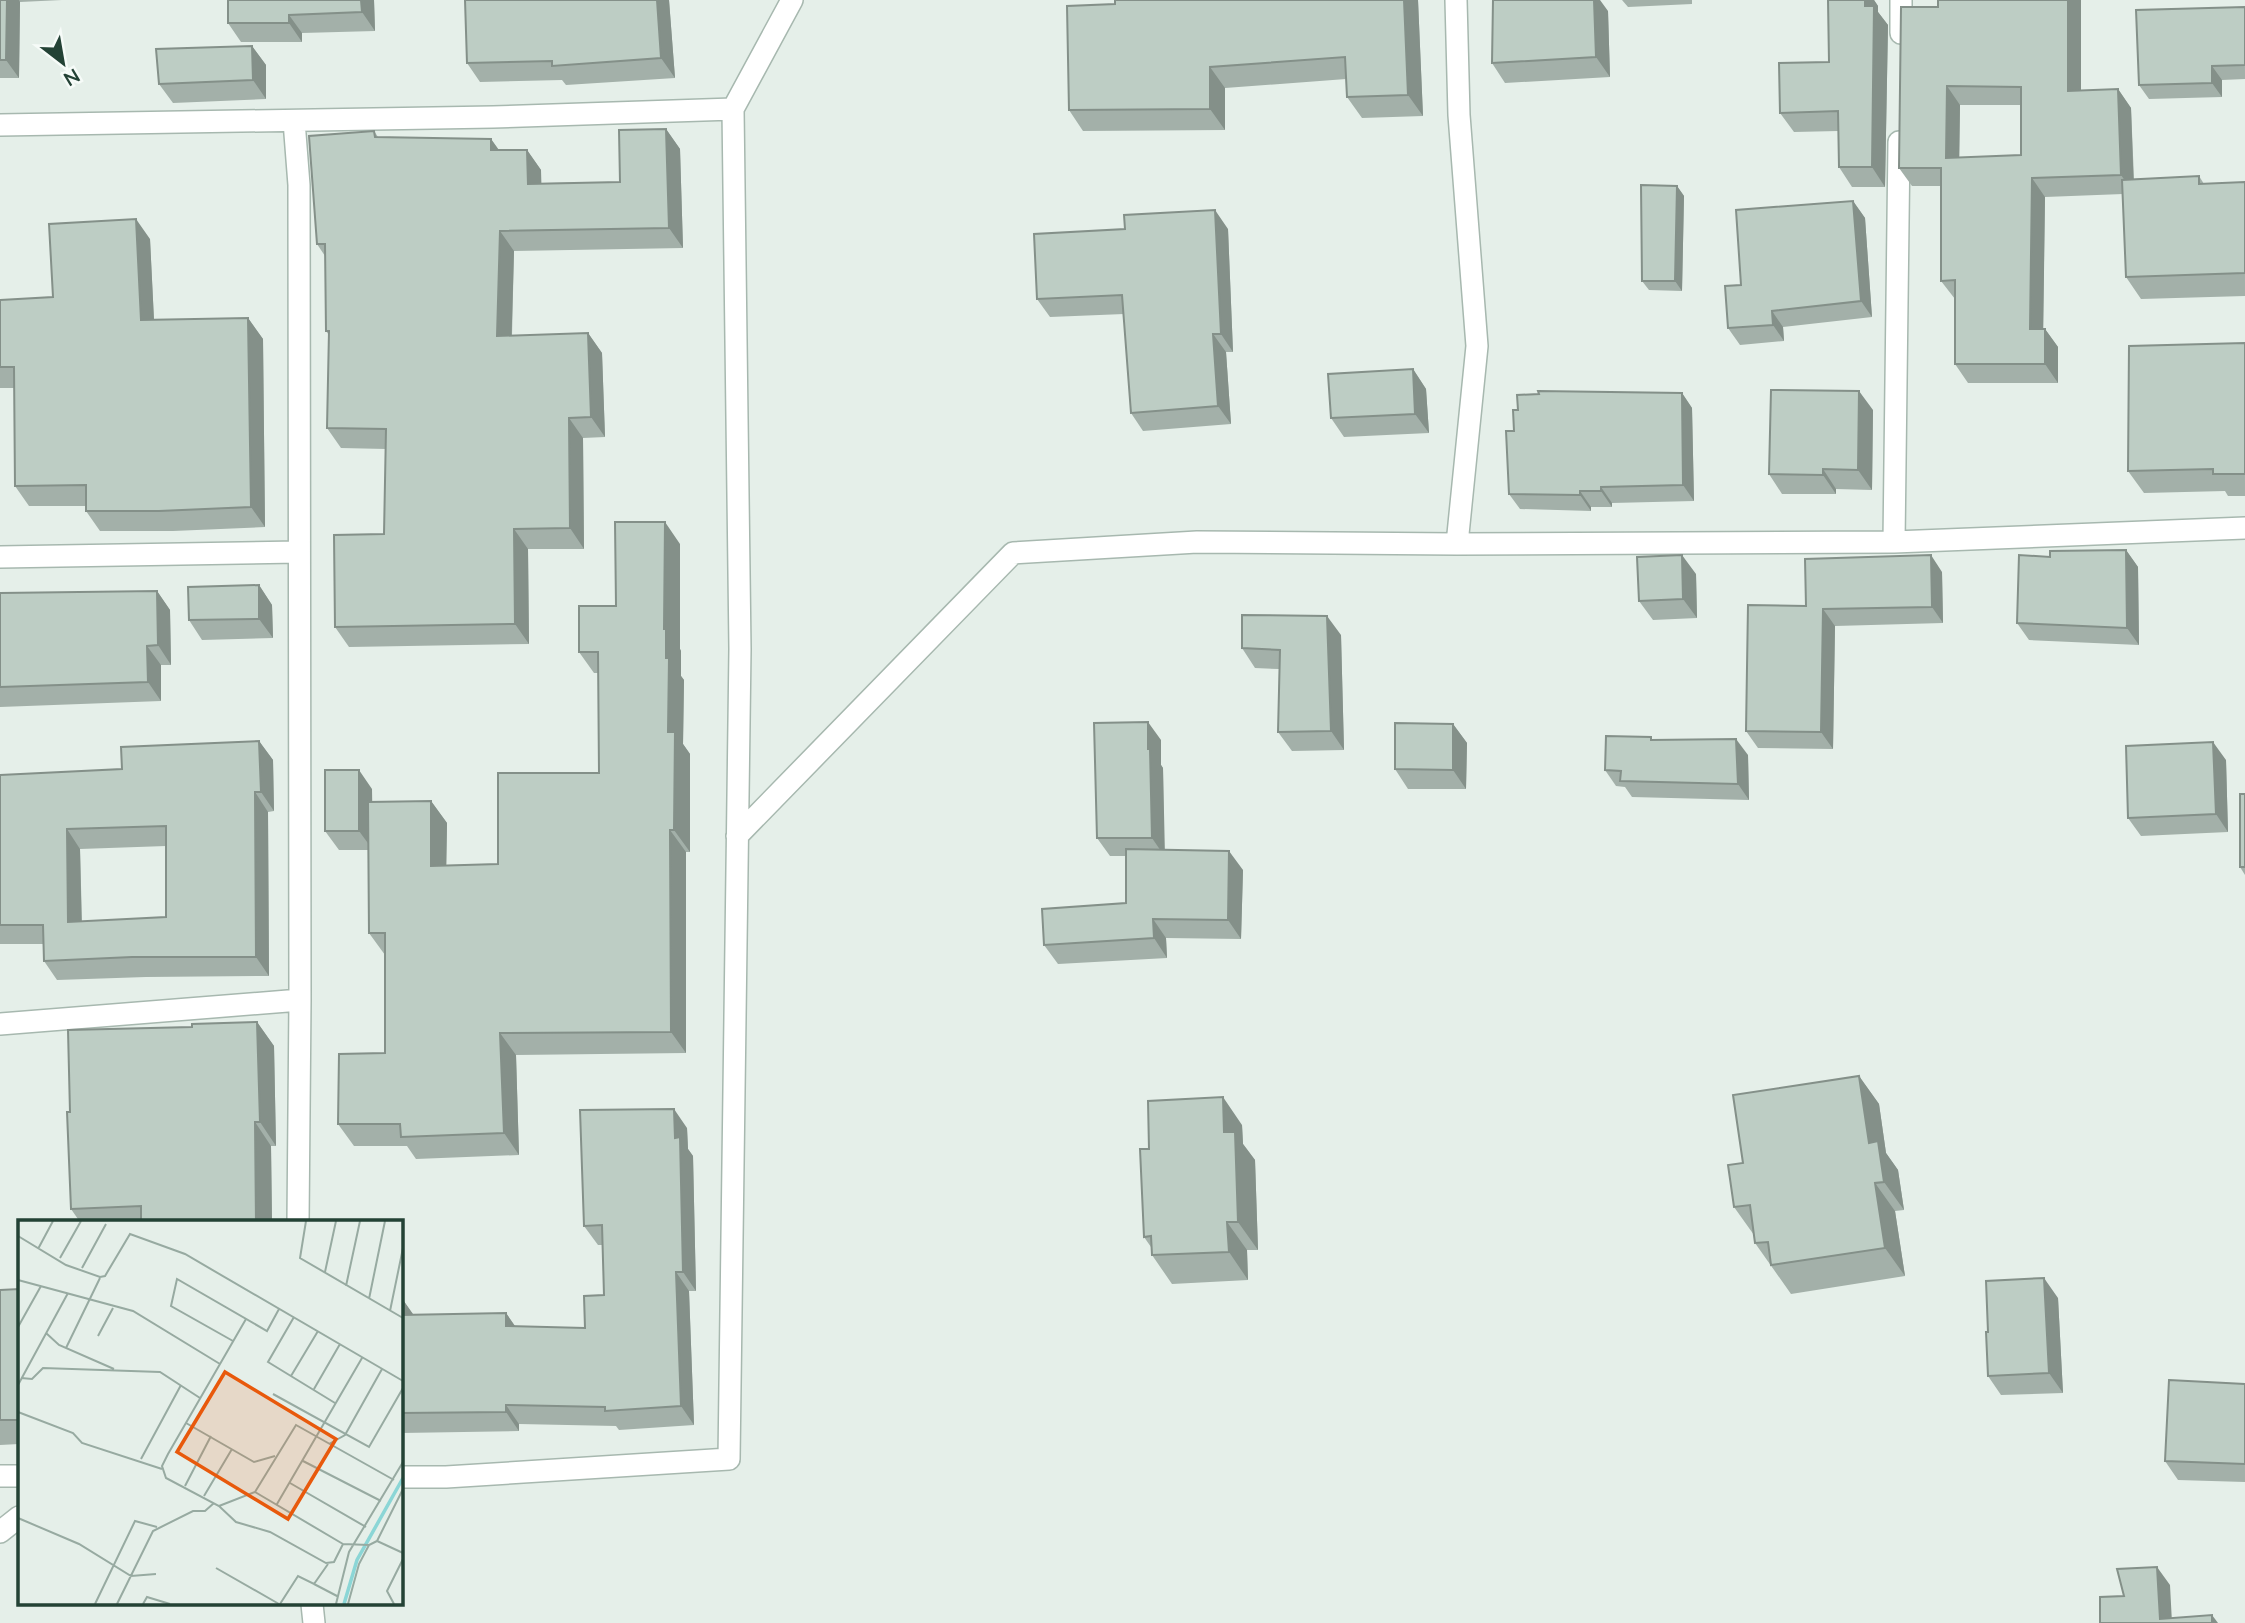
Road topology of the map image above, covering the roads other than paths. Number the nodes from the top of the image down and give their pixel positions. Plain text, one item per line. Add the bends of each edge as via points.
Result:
1 (792, 0) edge
2 (1456, 0) edge
3 (1901, 0) edge
4 (1900, 56) edge
5 (733, 109) junction
6 (294, 121) junction
7 (0, 125) edge
8 (1899, 125) edge
9 (2245, 528) edge
10 (1894, 542) junction
11 (1457, 544) junction
12 (298, 552) junction
13 (0, 557) edge
14 (737, 836) junction
15 (300, 1000) junction
16 (0, 1024) edge
17 (298, 1220) edge
18 (0, 1476) edge
19 (18, 1476) edge
20 (402, 1477) edge
21 (18, 1518) edge
22 (0, 1532) edge

1 - 5 street
2 - 11 street via 1458,115 1477,346
3 - 4 street
5 - 6 street
5 - 14 street via 740,649
6 - 7 street
6 - 12 street via 299,185
8 - 10 street
9 - 10 street
10 - 11 street
11 - 14 street via 1197,541 1013,553
12 - 13 street
12 - 15 street
14 - 20 street via 729,1459
15 - 16 street
15 - 17 street
18 - 19 street
21 - 22 street

